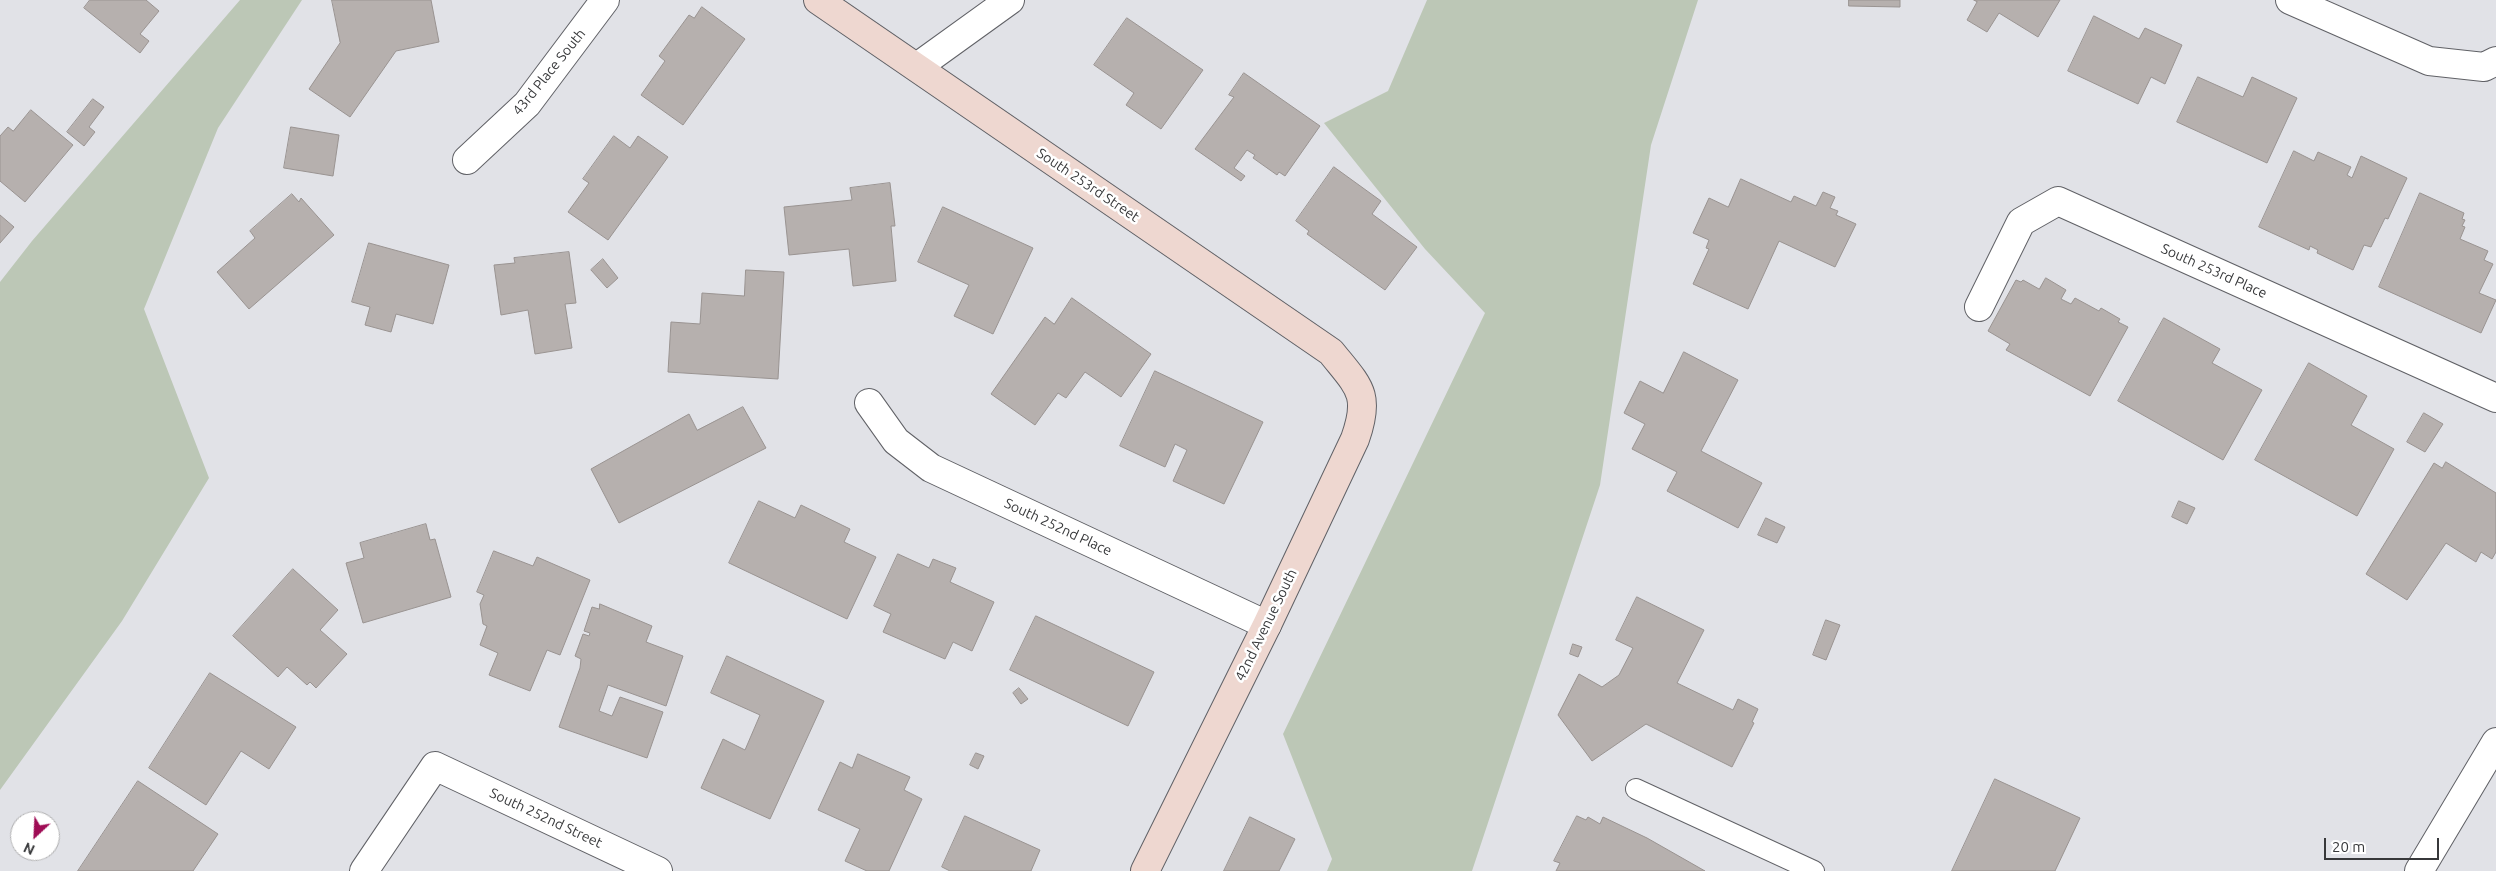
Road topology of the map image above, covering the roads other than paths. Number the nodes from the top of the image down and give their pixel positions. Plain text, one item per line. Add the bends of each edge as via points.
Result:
1 (605, 0) edge
2 (818, 0) edge
3 (1010, 0) edge
4 (2290, 0) edge
5 (2490, 64) edge
6 (917, 67) junction
7 (467, 160) dead end
8 (1979, 307) dead end
9 (1351, 376) joint
10 (2496, 398) edge
11 (869, 403) dead end
12 (1267, 625) junction
13 (2496, 742) edge
14 (1636, 789) dead end
15 (364, 871) edge
16 (658, 871) edge
17 (1145, 871) edge
18 (1814, 871) edge
19 (2419, 871) edge

1 - 7 street, 43rd Place South via 527,104
2 - 6 street, South 253rd Street
3 - 6 street
4 - 5 street via 2429,61
6 - 9 street, South 253rd Street via 1331,352
8 - 10 street, South 253rd Place via 2021,222 2058,200
9 - 12 street, 42nd Avenue South via 1363,397 1362,419 1355,440
11 - 12 street, South 252nd Place via 896,441 931,468
12 - 17 street, 42nd Avenue South
13 - 19 street
14 - 18 lane
15 - 16 street, South 252nd Street via 435,766

